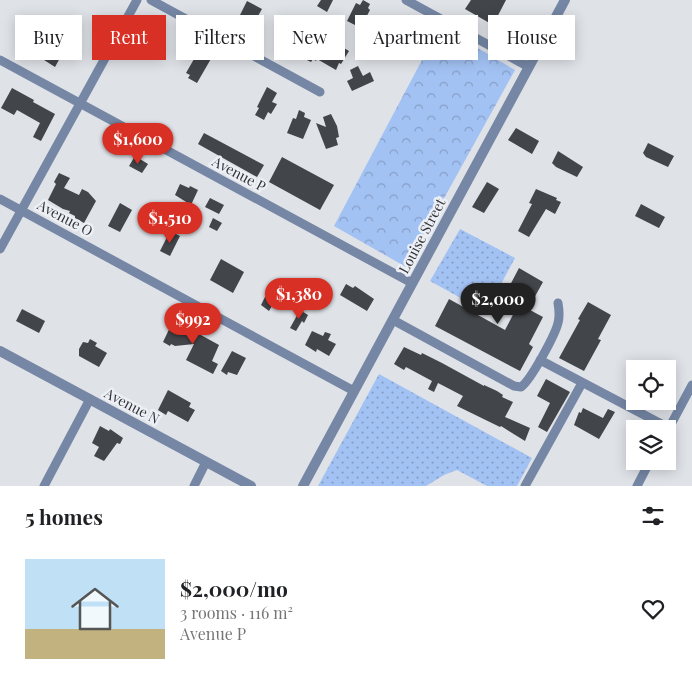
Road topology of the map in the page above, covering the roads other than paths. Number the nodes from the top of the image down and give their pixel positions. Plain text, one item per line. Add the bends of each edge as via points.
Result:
1 (137, 0) edge
2 (151, 0) edge
3 (406, 0) edge
4 (565, 0) edge
5 (0, 60) edge
6 (529, 67) junction
7 (320, 92) dead end
8 (80, 103) junction
9 (0, 199) edge
10 (21, 210) junction
11 (0, 249) edge
12 (412, 283) junction
13 (558, 303) dead end
14 (393, 320) junction
15 (0, 351) edge
16 (540, 360) junction
17 (582, 383) junction
18 (692, 385) edge
19 (354, 391) junction
20 (90, 399) junction
21 (651, 420) edge
22 (673, 420) edge
23 (206, 462) junction
24 (645, 470) edge
25 (44, 486) edge
26 (194, 486) edge
27 (251, 486) edge
28 (303, 486) edge
29 (525, 486) edge
30 (637, 486) edge

1 - 8 street
2 - 7 street
3 - 6 street
4 - 6 street, Louise Street
5 - 8 street, Avenue P
6 - 12 street, Louise Street
8 - 10 street
8 - 12 street, Avenue P
9 - 10 street, Avenue O
10 - 11 street
10 - 19 street, Avenue O
12 - 14 street, Louise Street
13 - 16 street via 558,322
14 - 16 street via 514,386 525,384
14 - 19 street, Louise Street
15 - 20 street, Avenue N
16 - 17 street
17 - 21 street
17 - 29 street
18 - 22 street
19 - 28 street, Louise Street
20 - 23 street, Avenue N
20 - 25 street
23 - 26 street
23 - 27 street, Avenue N
24 - 30 street

